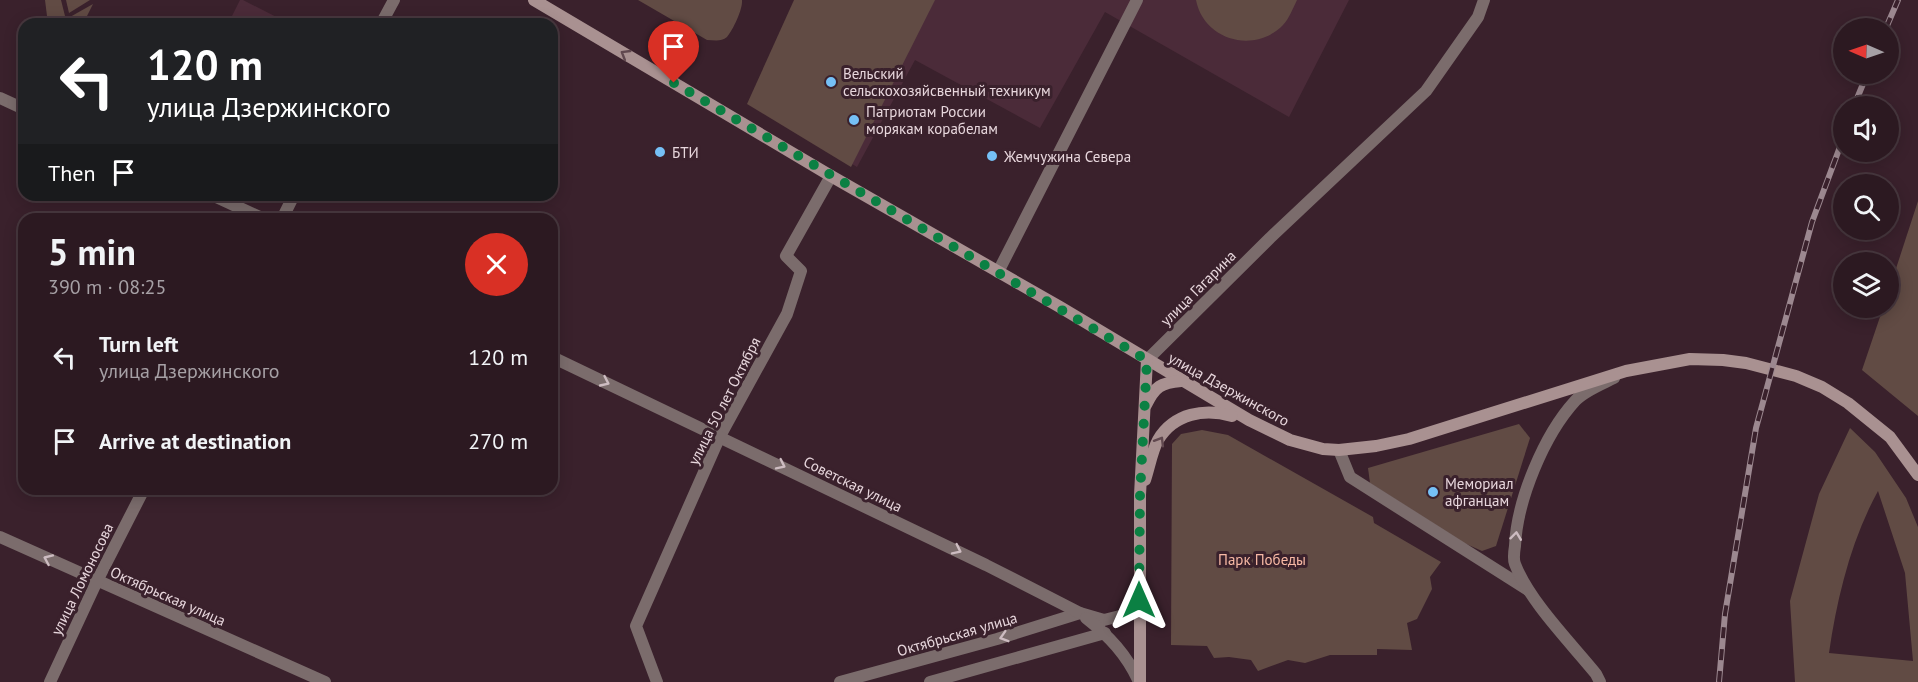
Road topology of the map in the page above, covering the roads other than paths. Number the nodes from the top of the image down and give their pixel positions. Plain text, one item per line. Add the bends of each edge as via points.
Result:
1 (394, 0) edge
2 (534, 0) edge
3 (1137, 0) edge
4 (1484, 0) edge
5 (384, 18) edge
6 (0, 98) edge
7 (18, 106) edge
8 (831, 176) junction
9 (225, 201) edge
10 (251, 213) edge
11 (998, 272) junction
12 (558, 360) edge
13 (1147, 360) junction
14 (1626, 371) junction
15 (1181, 381) junction
16 (1144, 409) junction
17 (1249, 420) junction
18 (720, 436) junction
19 (1339, 450) junction
20 (1918, 476) edge
21 (141, 495) edge
22 (1140, 495) junction
23 (0, 537) edge
24 (97, 581) junction
25 (1529, 591) junction
26 (1139, 600) junction
27 (1080, 613) junction
28 (1105, 633) junction
29 (50, 682) edge
30 (325, 682) edge
31 (657, 682) edge
32 (840, 682) edge
33 (930, 682) edge
34 (1140, 682) edge
35 (1600, 682) edge

1 - 5 street
8 -> 2 main road, улица Дзержинского
3 - 11 street
4 - 13 street, улица Гагарина via 1478,17 1426,91
6 - 7 street
8 - 11 main road, улица Дзержинского
8 - 18 street, улица 50 лет Октября via 786,256 801,271 787,314
9 - 10 street
11 - 13 main road, улица Дзержинского
12 -> 18 street, Советская улица
13 - 15 main road, улица Дзержинского
13 - 16 main road
14 - 19 main road, улица Дзержинского via 1409,439
14 - 20 main road, улица Дзержинского via 1690,360 1723,360 1796,376 1848,403 1890,437
25 -> 14 street via 1514,562 1515,533 1541,454 1576,398
15 - 16 main road via 1152,391
15 - 17 main road, улица Дзержинского
16 - 22 main road
17 - 19 main road, улица Дзержинского via 1290,441
22 -> 17 main road via 1158,440 1175,422 1195,413 1217,411
18 -> 27 street, Советская улица
18 - 31 street, улица 50 лет Октября via 636,626
19 - 25 street via 1350,477
21 - 24 street, улица Ломоносова
22 - 26 main road
24 -> 23 street, Октябрьская улица
24 - 29 street, улица Ломоносова
24 - 30 street, Октябрьская улица
25 - 35 street
26 - 27 street, Советская улица via 1124,615 1104,620
26 - 34 main road
27 - 28 street
27 -> 32 street, Октябрьская улица
28 - 33 street
28 - 34 street via 1131,664

